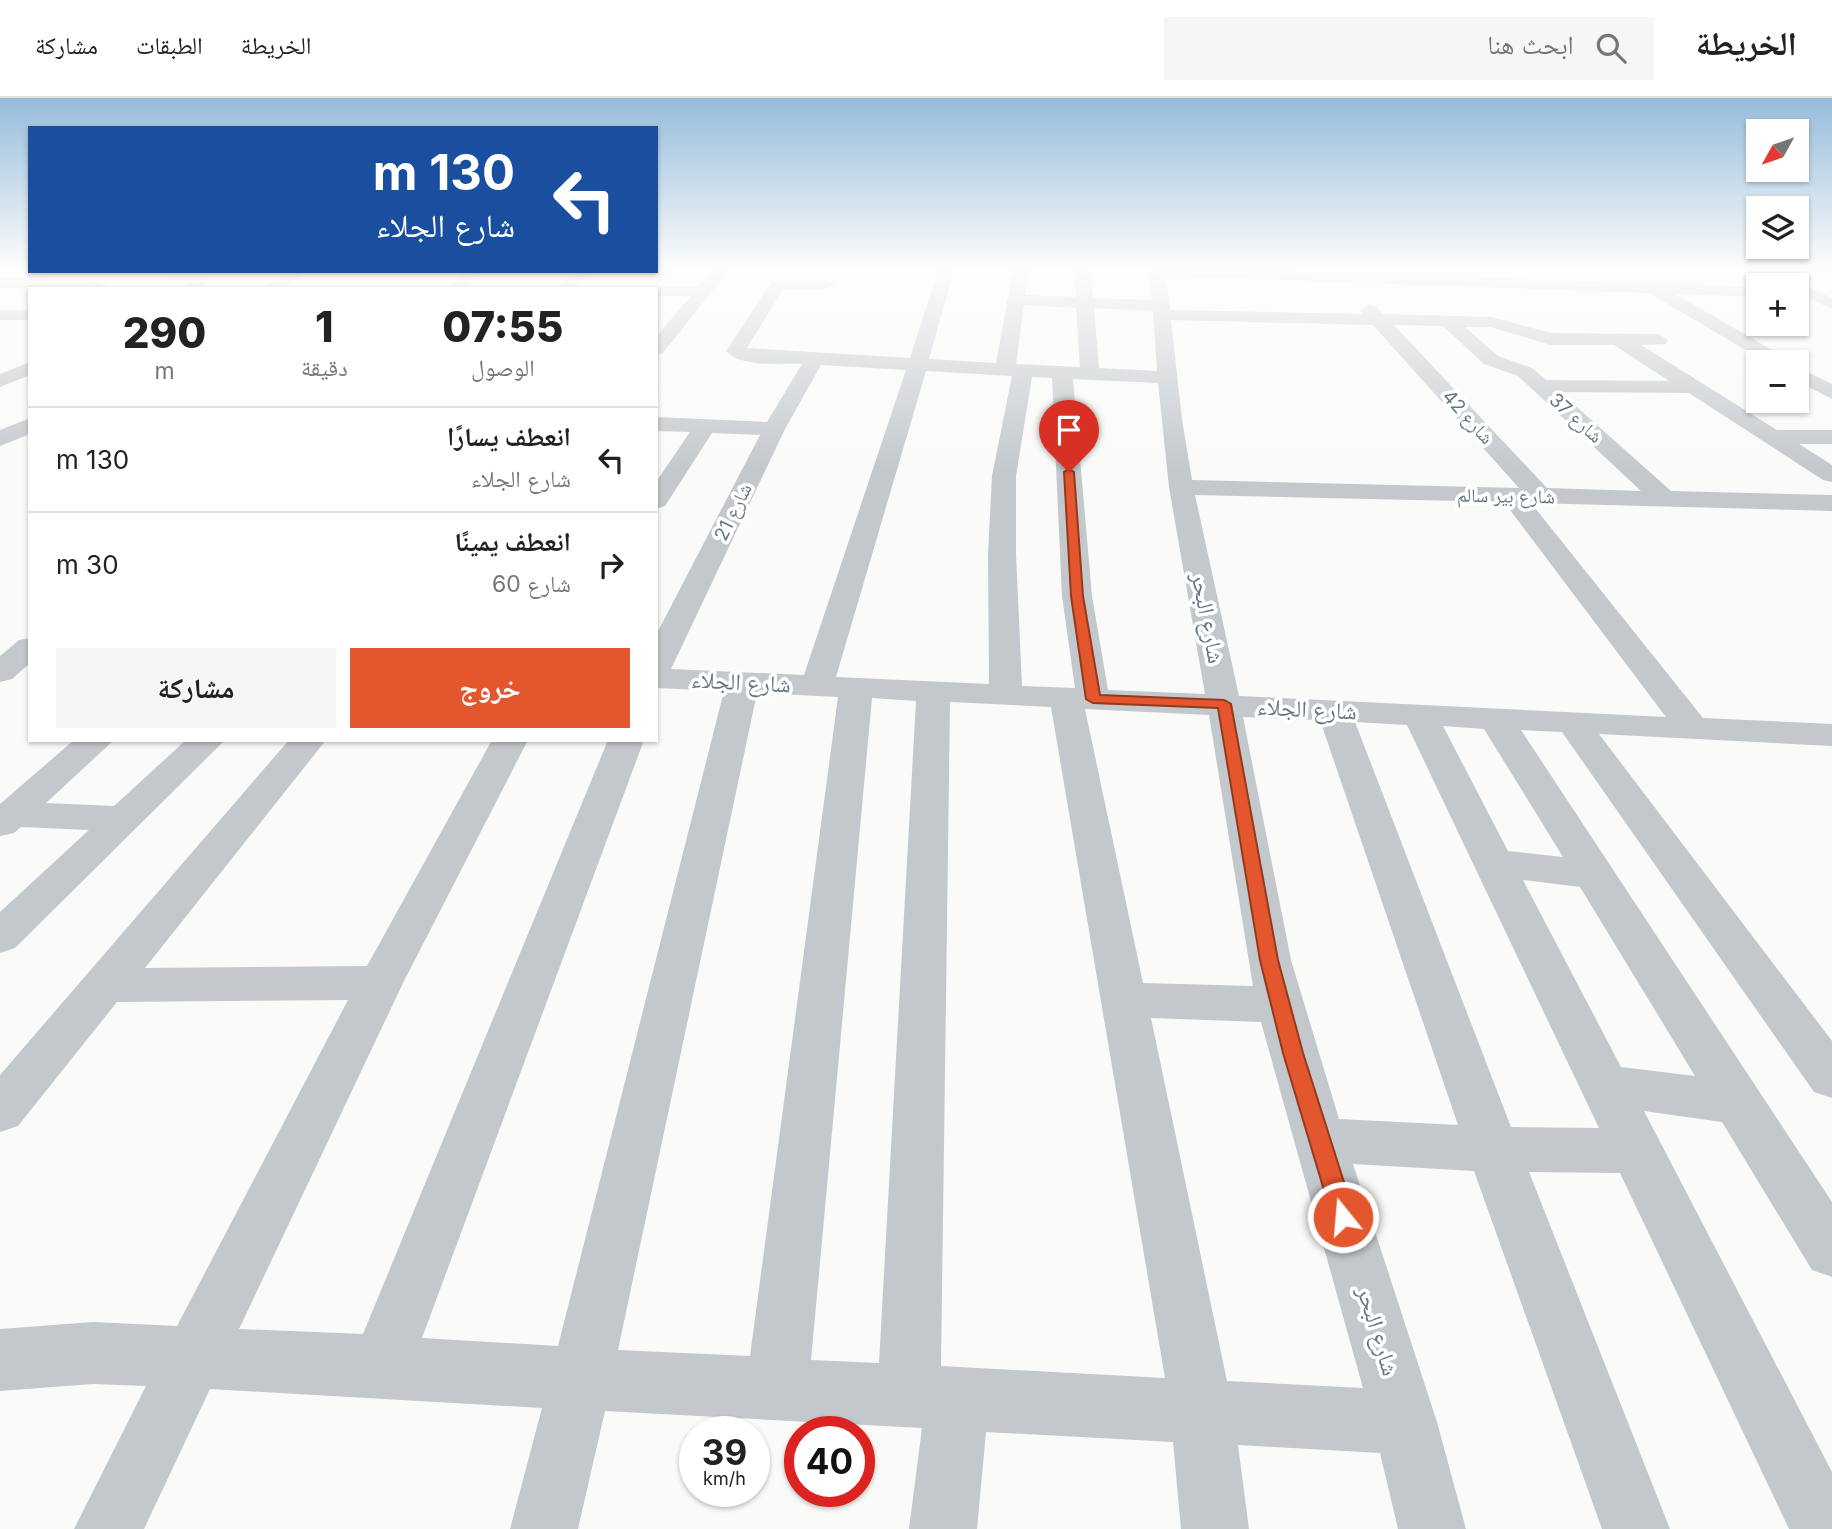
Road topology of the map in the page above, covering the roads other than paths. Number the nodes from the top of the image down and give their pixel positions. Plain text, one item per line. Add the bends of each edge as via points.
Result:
1 (745, 337) edge
2 (925, 337) edge
3 (1015, 337) edge
4 (1087, 337) edge
5 (1165, 337) edge
6 (1395, 337) edge
7 (1466, 337) edge
8 (1542, 337) edge
9 (1655, 337) edge
10 (1736, 337) edge
11 (1619, 340) junction
12 (1758, 350) edge
13 (815, 359) junction
14 (920, 364) junction
15 (28, 369) edge
16 (1014, 369) junction
17 (1062, 372) junction
18 (1090, 374) junction
19 (1169, 378) junction
20 (1809, 380) edge
21 (0, 381) edge
22 (1540, 386) junction
23 (1693, 387) junction
24 (1832, 393) edge
25 (1783, 415) dead end
26 (658, 424) edge
27 (705, 426) junction
28 (774, 429) junction
29 (1772, 437) junction
30 (1825, 437) edge
31 (1832, 475) edge
32 (1181, 487) junction
33 (1526, 496) junction
34 (658, 498) edge
35 (1665, 499) junction
36 (1832, 503) edge
37 (0, 643) edge
38 (28, 646) edge
39 (28, 648) edge
40 (658, 663) edge
41 (0, 672) edge
42 (658, 678) edge
43 (743, 682) junction
44 (837, 687) junction
45 (933, 692) junction
46 (1006, 696) junction
47 (1080, 698) junction
48 (1224, 704) junction
49 (1333, 710) junction
50 (1420, 715) junction
51 (1496, 719) junction
52 (1572, 722) junction
53 (1693, 728) junction
54 (1832, 735) edge
55 (94, 742) edge
56 (205, 742) edge
57 (306, 742) edge
58 (509, 742) edge
59 (625, 742) edge
60 (6, 819) edge
61 (123, 819) junction
62 (1495, 863) junction
63 (1594, 875) junction
64 (0, 937) edge
65 (380, 983) junction
66 (103, 985) junction
67 (1124, 1000) junction
68 (1280, 1005) junction
69 (1832, 1078) edge
70 (1605, 1085) junction
71 (1738, 1103) junction
72 (0, 1111) edge
73 (1320, 1140) junction
74 (1493, 1149) junction
75 (1638, 1151) junction
76 (1832, 1251) edge
77 (195, 1359) junction
78 (0, 1360) edge
79 (381, 1366) junction
80 (581, 1379) junction
81 (777, 1389) junction
82 (933, 1397) junction
83 (1202, 1411) junction
84 (1405, 1422) junction
85 (108, 1529) edge
86 (544, 1529) edge
87 (943, 1529) edge
88 (1215, 1529) edge
89 (1432, 1529) edge
90 (1636, 1529) edge
91 (1825, 1529) edge

1 - 13 street via 736,351 743,355
2 - 14 street
3 - 16 street
4 - 18 street
5 - 19 street, شارع البحر
6 - 33 street, شارع 42 via 1431,375
7 - 22 street, شارع 37 via 1491,359 1525,372
8 - 11 street
9 - 11 street via 1665,343
10 - 12 street
11 - 23 street
13 - 14 street
13 - 28 street, شارع 21
14 - 16 street
14 - 44 street
15 - 21 street
16 - 17 street
16 - 46 street via 1002,554
17 - 18 street
17 - 47 street
18 - 19 street
19 - 32 street, شارع البحر
20 - 24 street
22 - 23 street
22 - 35 street, شارع 37
23 - 29 street
25 - 30 street
26 - 27 street
27 - 28 street
27 - 34 street
28 - 40 street, شارع 21
29 - 30 street
29 - 31 street
32 - 33 street, شارع بير سالم
32 - 48 street, شارع البحر
33 - 35 street, شارع بير سالم
33 - 53 street, شارع 42
35 - 36 street, شارع بير سالم
37 - 38 street
39 - 41 street
42 - 43 street, شارع الجلاء
43 - 44 street, شارع الجلاء
43 - 80 street
44 - 45 street, شارع الجلاء
44 - 81 street
45 - 46 street, شارع الجلاء
45 - 82 street
46 - 47 street, شارع الجلاء
47 - 48 street, شارع الجلاء
47 - 67 street
48 - 49 street, شارع الجلاء
48 - 68 street, شارع البحر
49 - 50 street, شارع الجلاء
49 - 74 street
50 - 51 street, شارع الجلاء
50 - 62 street
51 - 52 street, شارع الجلاء
51 - 63 street
52 - 53 street, شارع الجلاء
52 - 69 street
53 - 54 street, شارع الجلاء
55 - 60 street
56 - 61 street
57 - 66 street
58 - 65 street
59 - 79 street
60 - 61 street
61 - 64 street
62 - 63 street
62 - 70 street
63 - 71 street
65 - 66 street
65 - 77 street
66 - 72 street
67 - 68 street
67 - 83 street
68 - 73 street, شارع البحر
70 - 71 street
70 - 75 street
71 - 76 street
73 - 74 street
73 - 84 street, شارع البحر
74 - 75 street
74 - 90 street
75 - 91 street
77 - 78 street via 93,1353
77 - 79 street
77 - 85 street
79 - 80 street
80 - 81 street
80 - 86 street
81 - 82 street
82 - 83 street
82 - 87 street
83 - 84 street
83 - 88 street
84 - 89 street, شارع البحر

